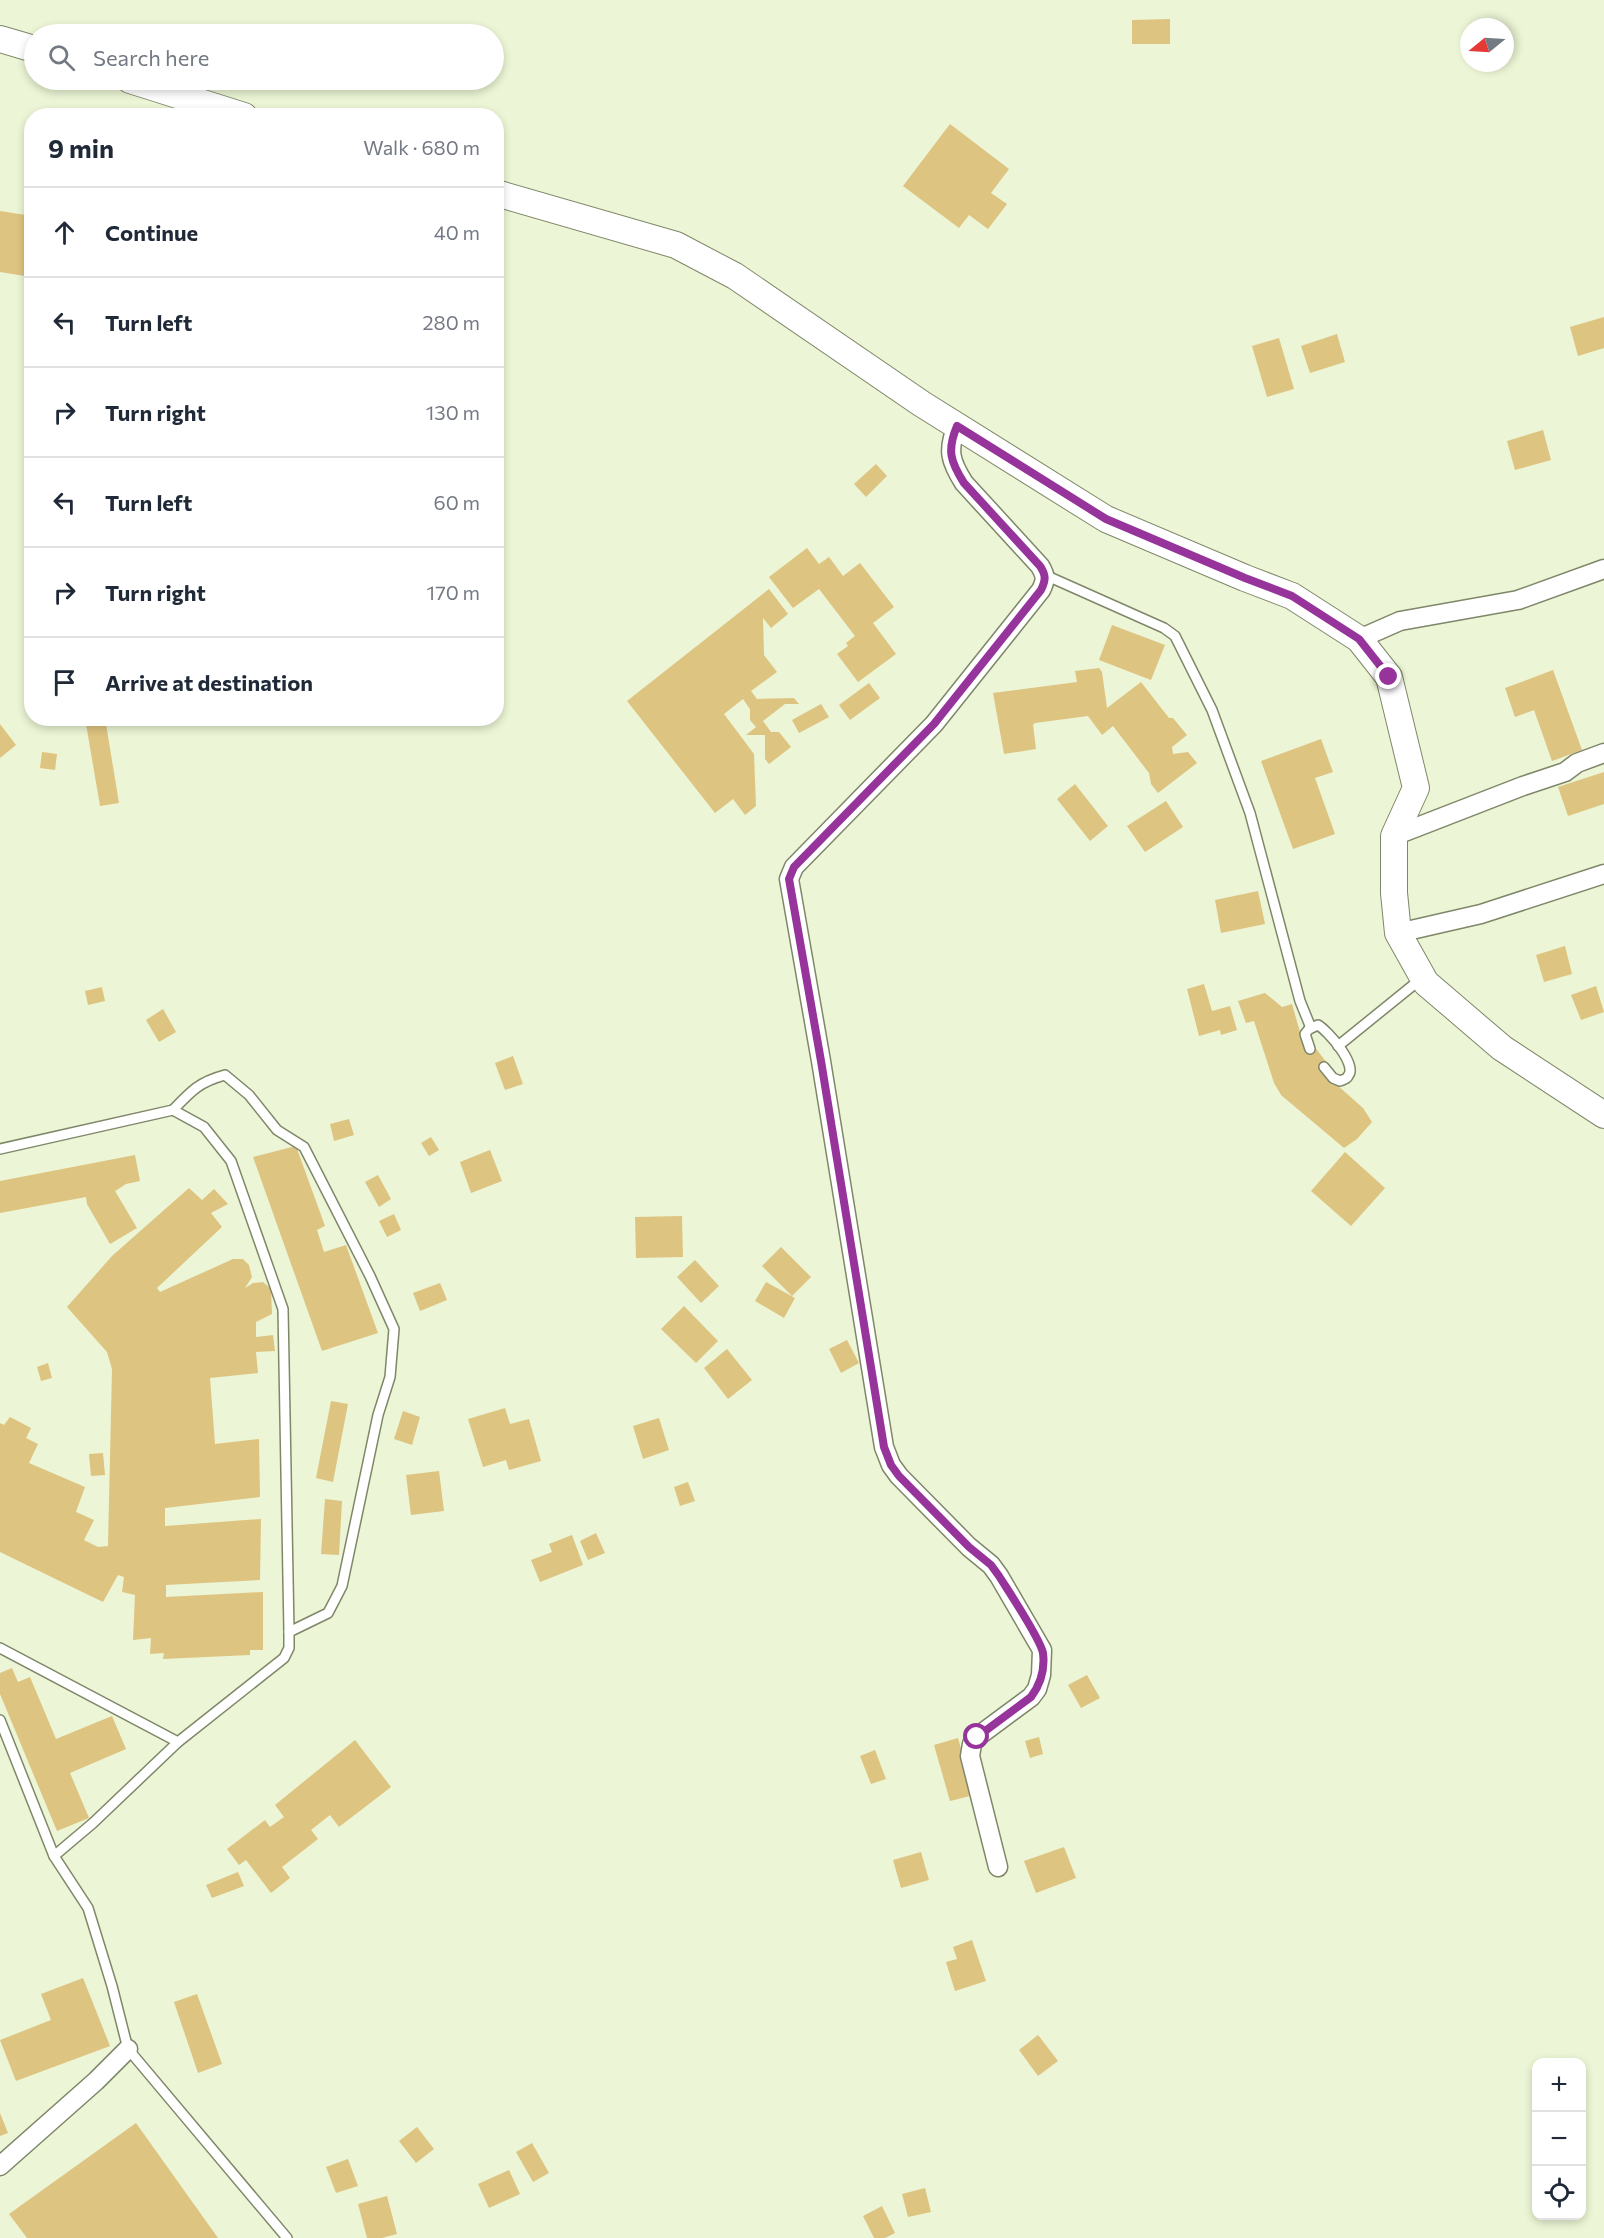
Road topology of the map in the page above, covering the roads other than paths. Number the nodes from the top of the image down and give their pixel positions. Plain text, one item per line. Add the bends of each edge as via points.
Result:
1 (0, 39) edge
2 (24, 46) edge
3 (162, 90) edge
4 (219, 108) edge
5 (504, 195) edge
6 (957, 426) junction
7 (1604, 569) edge
8 (1045, 574) junction
9 (1359, 639) junction
10 (1604, 753) edge
11 (1394, 836) junction
12 (1604, 874) edge
13 (1398, 933) junction
14 (1423, 977) junction
15 (1311, 1028) junction
16 (1338, 1046) junction
17 (1310, 1049) dead end
18 (1324, 1067) dead end
19 (173, 1110) junction
20 (1604, 1115) edge
21 (0, 1149) edge
22 (289, 1632) junction
23 (0, 1648) edge
24 (0, 1720) edge
25 (178, 1742) junction
26 (54, 1856) junction
27 (998, 1867) dead end
28 (129, 2049) junction
29 (0, 2166) edge
30 (288, 2238) edge

1 - 2 main road
3 - 4 main road
5 - 6 main road via 676,245 735,276
6 - 8 street via 950,446 955,470
6 - 9 main road via 1106,519 1292,596
7 - 9 street via 1518,600 1400,621
8 - 15 lane via 1174,636 1212,710 1250,813
8 - 27 street via 1041,590 934,724 794,867 789,879 884,1447 899,1476 991,1565 1042,1650 1037,1689 972,1744 970,1756
9 - 11 main road via 1389,677 1416,788
10 - 11 street via 1565,772
11 - 13 main road
12 - 13 street via 1481,914
13 - 14 main road
14 - 16 lane
14 - 20 main road via 1502,1048
15 - 16 lane via 1318,1025
15 - 17 lane via 1305,1034
16 - 18 lane via 1349,1064 1348,1077 1336,1080
19 - 21 lane
19 - 22 lane via 204,1127 231,1161 284,1310
19 - 22 lane via 206,1080 225,1075 249,1095 277,1130 304,1147 394,1329 390,1377 378,1415 342,1586 328,1613
22 - 25 lane via 289,1648 284,1658
23 - 25 lane
24 - 26 lane
25 - 26 lane
26 - 28 lane via 88,1908
28 - 29 street
28 - 30 lane

